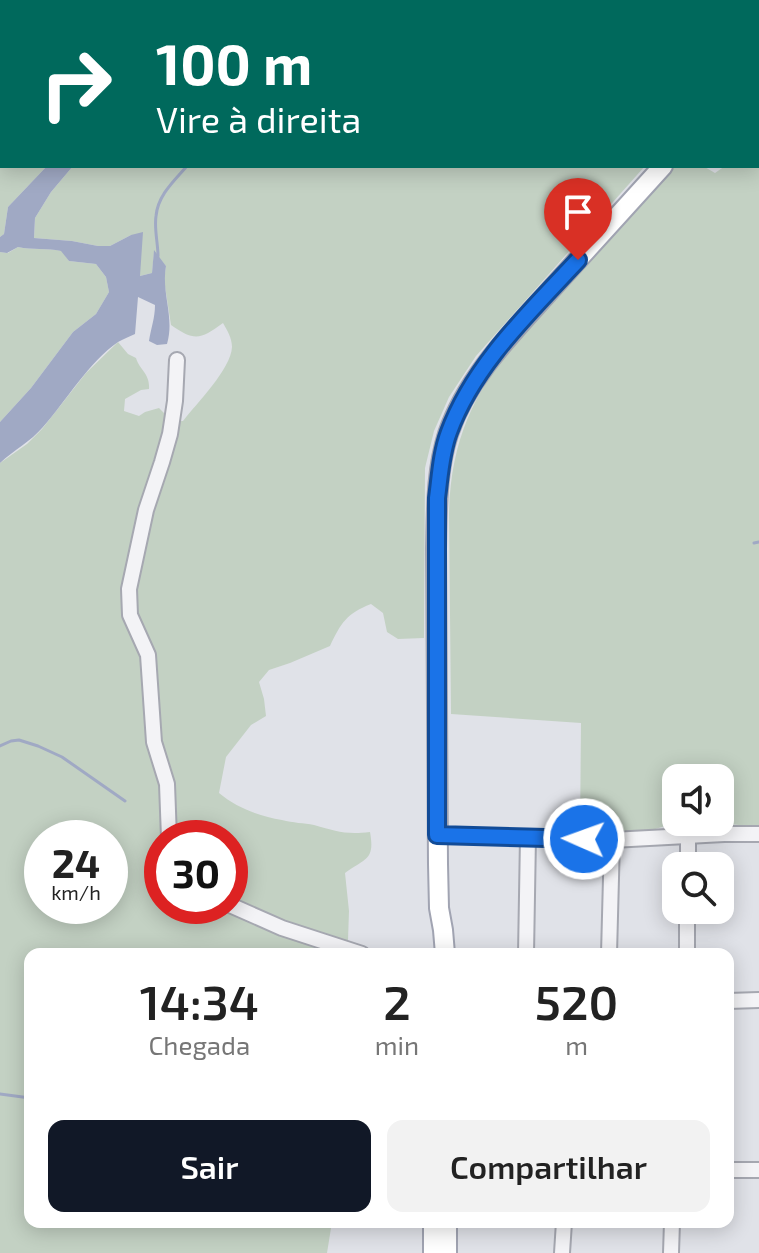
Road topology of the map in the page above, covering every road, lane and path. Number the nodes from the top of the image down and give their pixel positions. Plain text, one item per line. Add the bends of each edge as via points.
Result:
1 (661, 168) edge
2 (177, 360) dead end
3 (168, 820) edge
4 (734, 834) edge
5 (759, 834) edge
6 (437, 835) junction
7 (688, 836) joint
8 (528, 837) junction
9 (612, 840) junction
10 (688, 852) edge
11 (439, 908) junction
12 (248, 913) edge
13 (687, 924) edge
14 (344, 948) edge
15 (432, 948) edge
16 (444, 948) edge
17 (526, 948) edge
18 (609, 948) edge
19 (687, 948) edge
20 (759, 1000) edge
21 (734, 1001) edge
22 (734, 1170) edge
23 (759, 1170) edge
24 (564, 1228) edge
25 (672, 1228) edge
26 (562, 1253) edge
27 (671, 1253) edge

1 - 6 main road via 491,357 448,434 437,498
2 - 3 street via 170,434 129,589 130,615 148,655 154,742 167,784
4 - 5 street
6 - 8 street
6 - 11 main road
7 - 9 street
7 - 10 street
8 - 9 street
8 - 17 street
9 - 18 street
11 - 15 main road
11 - 16 main road
12 - 14 street
13 - 19 street
20 - 21 street
22 - 23 street
24 - 26 street
25 - 27 street

